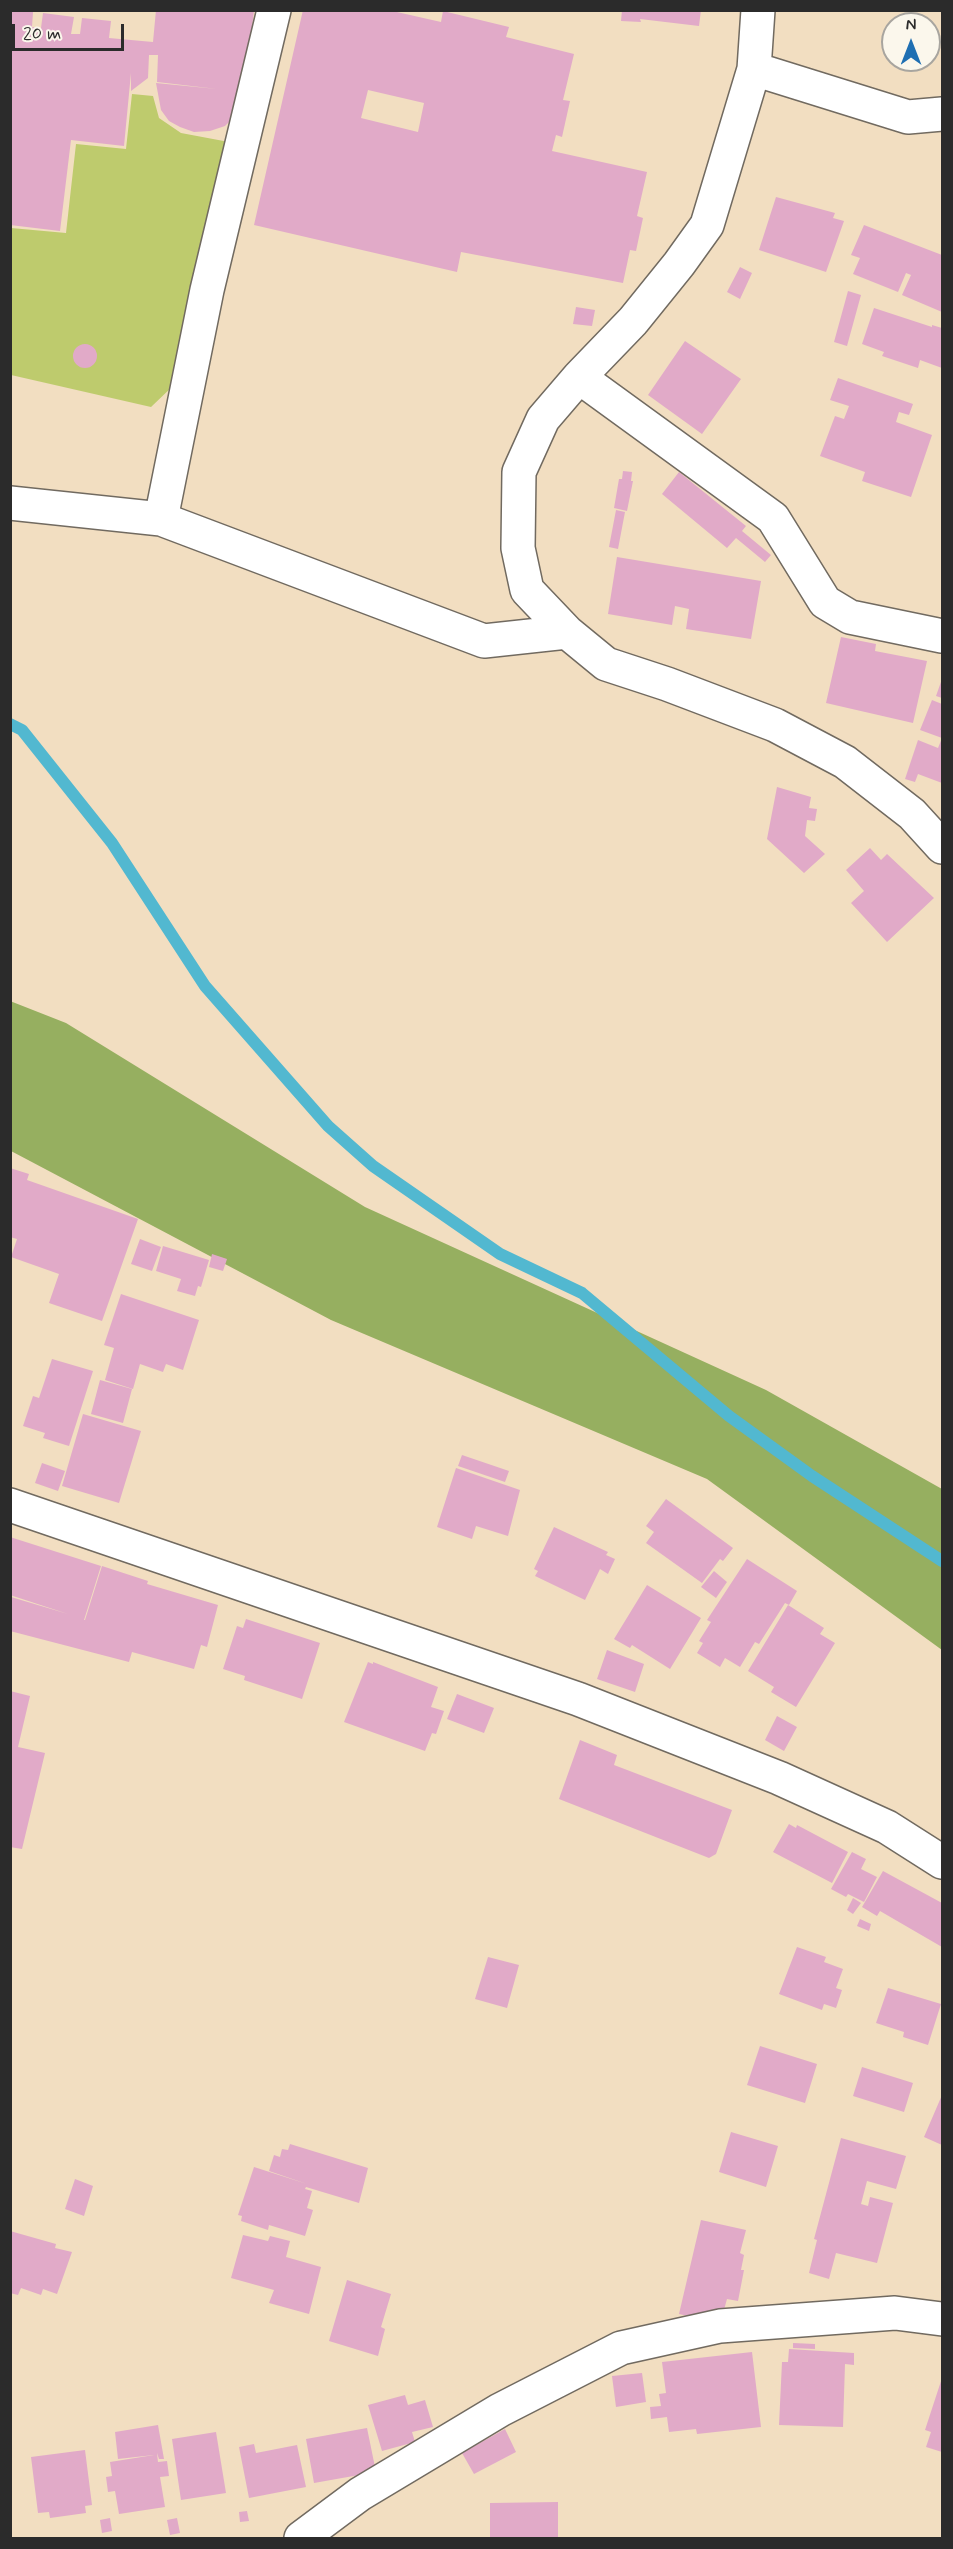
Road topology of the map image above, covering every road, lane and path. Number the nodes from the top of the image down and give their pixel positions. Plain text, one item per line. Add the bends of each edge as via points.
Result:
1 (274, 10) edge
2 (758, 10) edge
3 (754, 69) junction
4 (942, 114) edge
5 (579, 377) junction
6 (10, 502) edge
7 (161, 519) junction
8 (567, 632) junction
9 (942, 636) edge
10 (942, 847) edge
11 (10, 1505) edge
12 (942, 1862) edge
13 (942, 2319) edge
14 (301, 2538) edge

1 - 7 street via 207,290
2 - 3 street
3 - 4 street via 908,117
3 - 5 street via 707,225 633,321
5 - 8 street via 543,419 519,472 518,548 527,590
5 - 9 street via 773,518 825,602 850,617
6 - 7 street
7 - 8 street via 484,641
8 - 10 street via 606,664 775,725 845,762 912,814
11 - 12 street via 578,1699 790,1783 886,1827
13 - 14 street via 895,2313 720,2326 621,2348 500,2410 360,2494

